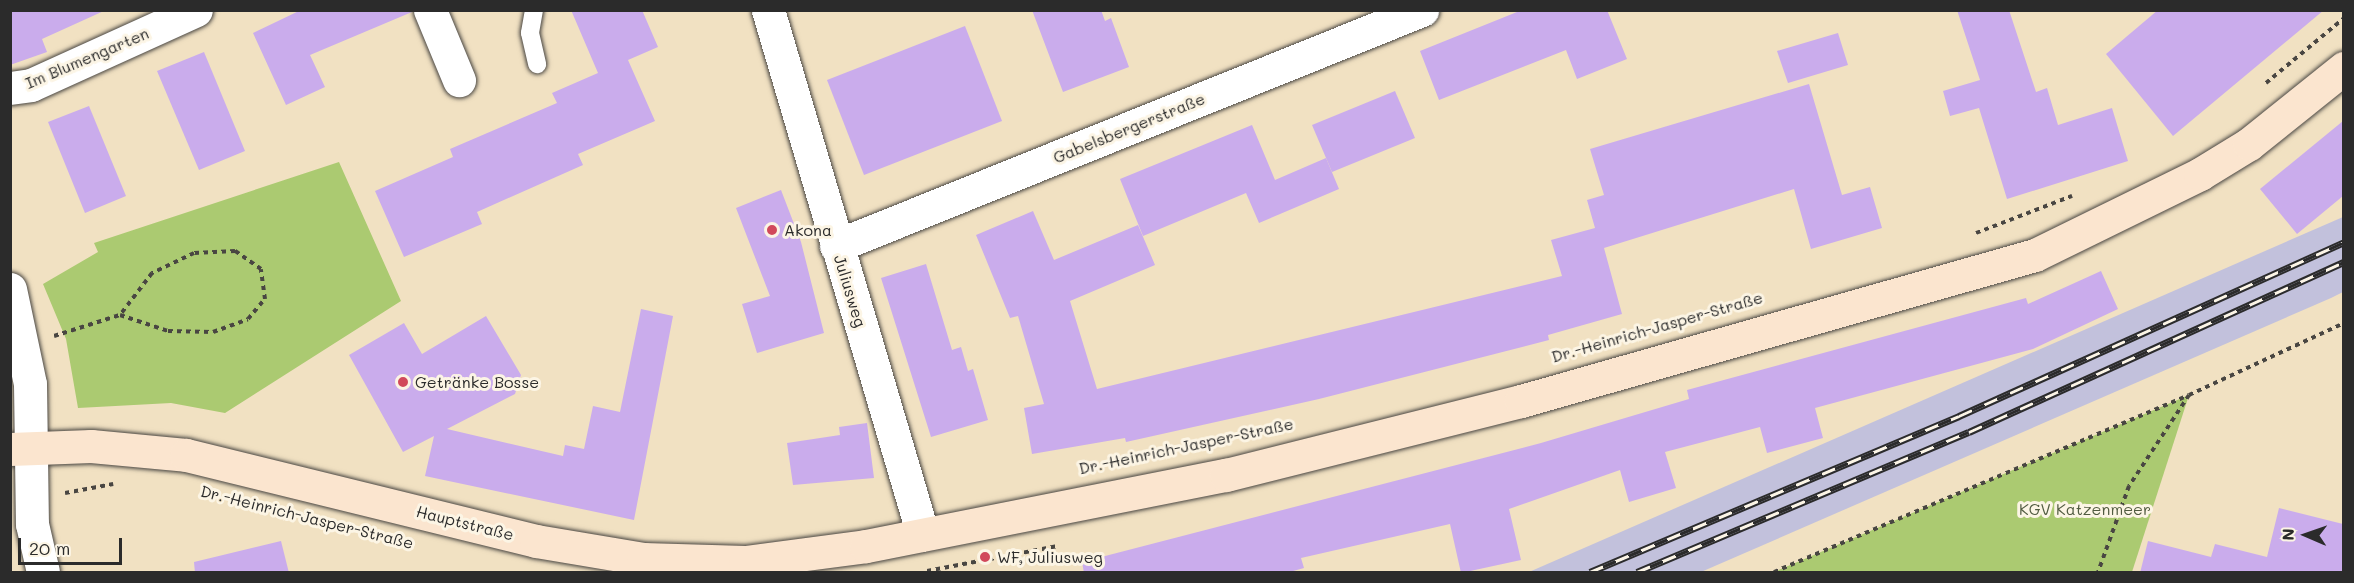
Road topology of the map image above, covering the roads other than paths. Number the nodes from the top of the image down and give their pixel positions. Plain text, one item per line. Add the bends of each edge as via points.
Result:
1 (196, 10) edge
2 (430, 10) edge
3 (534, 10) edge
4 (768, 10) edge
5 (1422, 10) edge
6 (537, 64) dead end
7 (2343, 68) edge
8 (459, 80) dead end
9 (10, 88) edge
10 (836, 246) junction
11 (10, 290) edge
12 (21, 448) edge
13 (923, 535) junction
14 (43, 573) edge

1 - 9 street, Im Blumengarten via 31,85
2 - 8 street
3 - 6 lane via 530,33
4 - 10 street, Juliusweg
5 - 10 street, Gabelsbergerstraße
7 - 13 street, Dr.-Heinrich-Jasper-Straße via 2249,144 2200,174 2035,255 1521,401 1249,470 1111,502
10 - 13 street, Juliusweg
11 - 12 street via 25,345
12 - 13 street, Hauptstraße via 186,455 536,541 643,559 745,562
12 - 14 street

